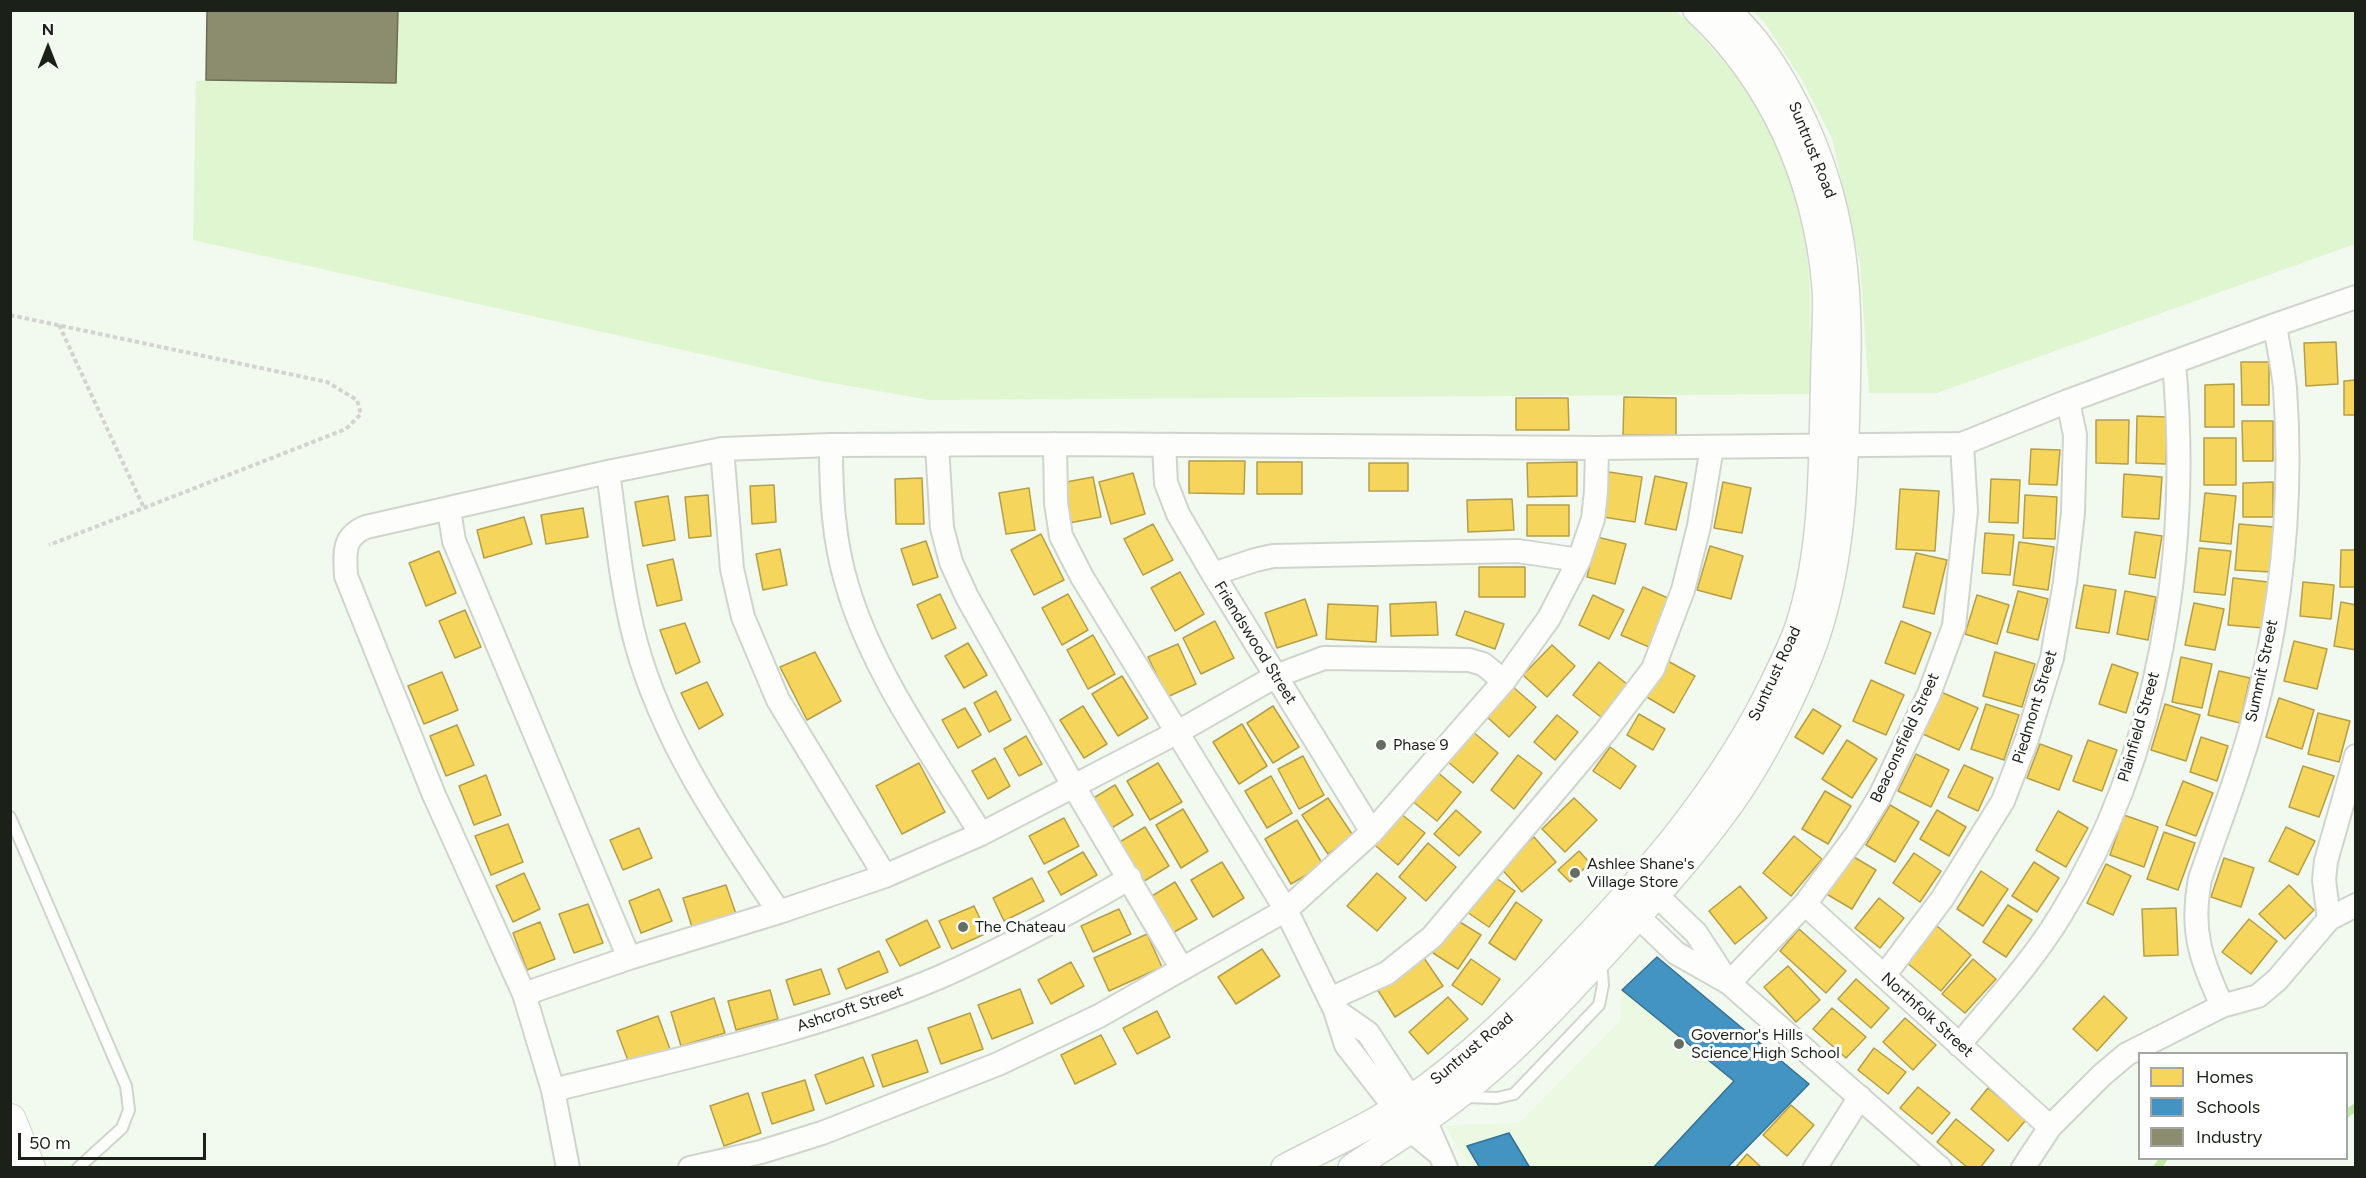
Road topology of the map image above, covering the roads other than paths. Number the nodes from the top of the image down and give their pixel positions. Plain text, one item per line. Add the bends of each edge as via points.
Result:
1 (1697, 10) edge
2 (1726, 10) edge
3 (2355, 297) edge
4 (2275, 325) junction
5 (2174, 363) junction
6 (2068, 401) junction
7 (1055, 444) junction
8 (1962, 444) junction
9 (831, 445) junction
10 (937, 446) junction
11 (1164, 446) junction
12 (1712, 447) junction
13 (1834, 447) junction
14 (1597, 448) junction
15 (722, 449) junction
16 (608, 472) junction
17 (449, 510) junction
18 (1579, 560) junction
19 (1212, 574) junction
20 (1276, 676) junction
21 (1504, 681) junction
22 (1178, 732) junction
23 (2354, 770) edge
24 (1073, 785) junction
25 (10, 818) edge
26 (1372, 831) junction
27 (981, 834) junction
28 (885, 876) junction
29 (1130, 878) junction
30 (1649, 887) junction
31 (1805, 904) junction
32 (2355, 905) edge
33 (1630, 908) junction
34 (1286, 910) junction
35 (779, 912) junction
36 (2329, 919) junction
37 (1600, 957) junction
38 (628, 958) junction
39 (1182, 969) junction
40 (1884, 976) junction
41 (1729, 983) junction
42 (524, 994) junction
43 (1333, 1004) junction
44 (2222, 1006) junction
45 (1959, 1044) junction
46 (553, 1090) junction
47 (1455, 1097) junction
48 (1860, 1097) junction
49 (1410, 1114) junction
50 (2050, 1127) junction
51 (12, 1128) edge
52 (1442, 1160) edge
53 (28, 1167) edge
54 (78, 1167) edge
55 (568, 1167) edge
56 (690, 1167) edge
57 (1285, 1167) edge
58 (1352, 1167) edge
59 (1815, 1167) edge
60 (1940, 1167) edge
61 (2023, 1167) edge

1 - 13 street, Suntrust Road via 1750,69 1791,141 1807,186 1816,217 1826,287
2 - 13 street, Suntrust Road via 1768,56 1809,134 1827,180 1838,224 1848,301
3 - 4 street
4 - 5 street
4 - 44 street, Summit Street via 2285,385 2288,455 2280,575 2269,651 2251,728 2195,904 2201,958
5 - 6 street
5 - 45 street, Plainfield Street via 2179,418 2175,546 2160,651 2133,757 2091,861 2060,916 2037,950
6 - 8 street
6 - 40 street, Piedmont Street via 2075,435 2073,513 2052,658 2030,729 2003,801 1942,899
7 - 10 street
7 - 11 street
7 - 22 street via 1061,536
8 - 13 street
8 - 31 street, Beaconsfield Street via 1966,511 1954,626 1929,694 1880,796
9 - 10 street
9 - 15 street
9 - 27 street via 831,500 837,544 860,624 890,684
10 - 24 street via 942,528 951,562
11 - 14 street
11 - 19 street, Friendswood Street via 1166,483 1178,514
12 - 13 street
12 - 14 street
12 - 43 street via 1683,590 1653,669 1605,732 1432,937 1387,973
13 - 30 street, Suntrust Road via 1798,628 1741,744
14 - 18 street via 1593,519
15 - 16 street
15 - 28 street via 732,569 743,617 778,700
16 - 17 street
16 - 35 street via 626,594 637,644 657,703 675,743 735,847
17 - 38 street via 454,541
17 - 42 street via 354,532 347,543 346,576 434,795
18 - 19 street via 1518,551 1273,556
18 - 21 street via 1549,618
19 - 20 street, Friendswood Street
20 - 21 street via 1324,658 1469,660 1483,664
20 - 22 street
20 - 26 street, Friendswood Street
21 - 26 street
22 - 24 street
22 - 34 street
23 - 36 street via 2326,861
24 - 27 street
24 - 29 street
25 - 54 lane via 126,1086 129,1110 122,1128
26 - 34 street
27 - 28 street
28 - 35 street
29 - 39 street
29 - 46 street, Ashcroft Street via 1044,928 939,977 867,1004 728,1048
30 - 33 street, Suntrust Road
30 - 41 street via 1696,933
31 - 40 street, Northfolk Street
31 - 41 street, Beaconsfield Street
32 - 36 street
33 - 37 street, Suntrust Road
33 - 41 street via 1676,953
33 - 49 street, Suntrust Road via 1460,1062
34 - 39 street
34 - 43 street
35 - 38 street
36 - 44 street via 2277,980 2258,996
37 - 47 street, Suntrust Road via 1533,1029
37 - 47 lane via 1603,985 1599,1005 1514,1094 1497,1098
38 - 42 street
39 - 56 street via 1099,1016 942,1088 822,1133 761,1152
40 - 45 street, Northfolk Street
41 - 48 street
42 - 46 street
43 - 49 street via 1368,1032
44 - 50 street via 2127,1054
45 - 50 street, Northfolk Street
46 - 55 street
47 - 49 street, Suntrust Road
48 - 59 street
48 - 60 street
49 - 52 street
49 - 57 street, Suntrust Road
49 - 58 street, Suntrust Road
50 - 61 street
51 - 53 main road

